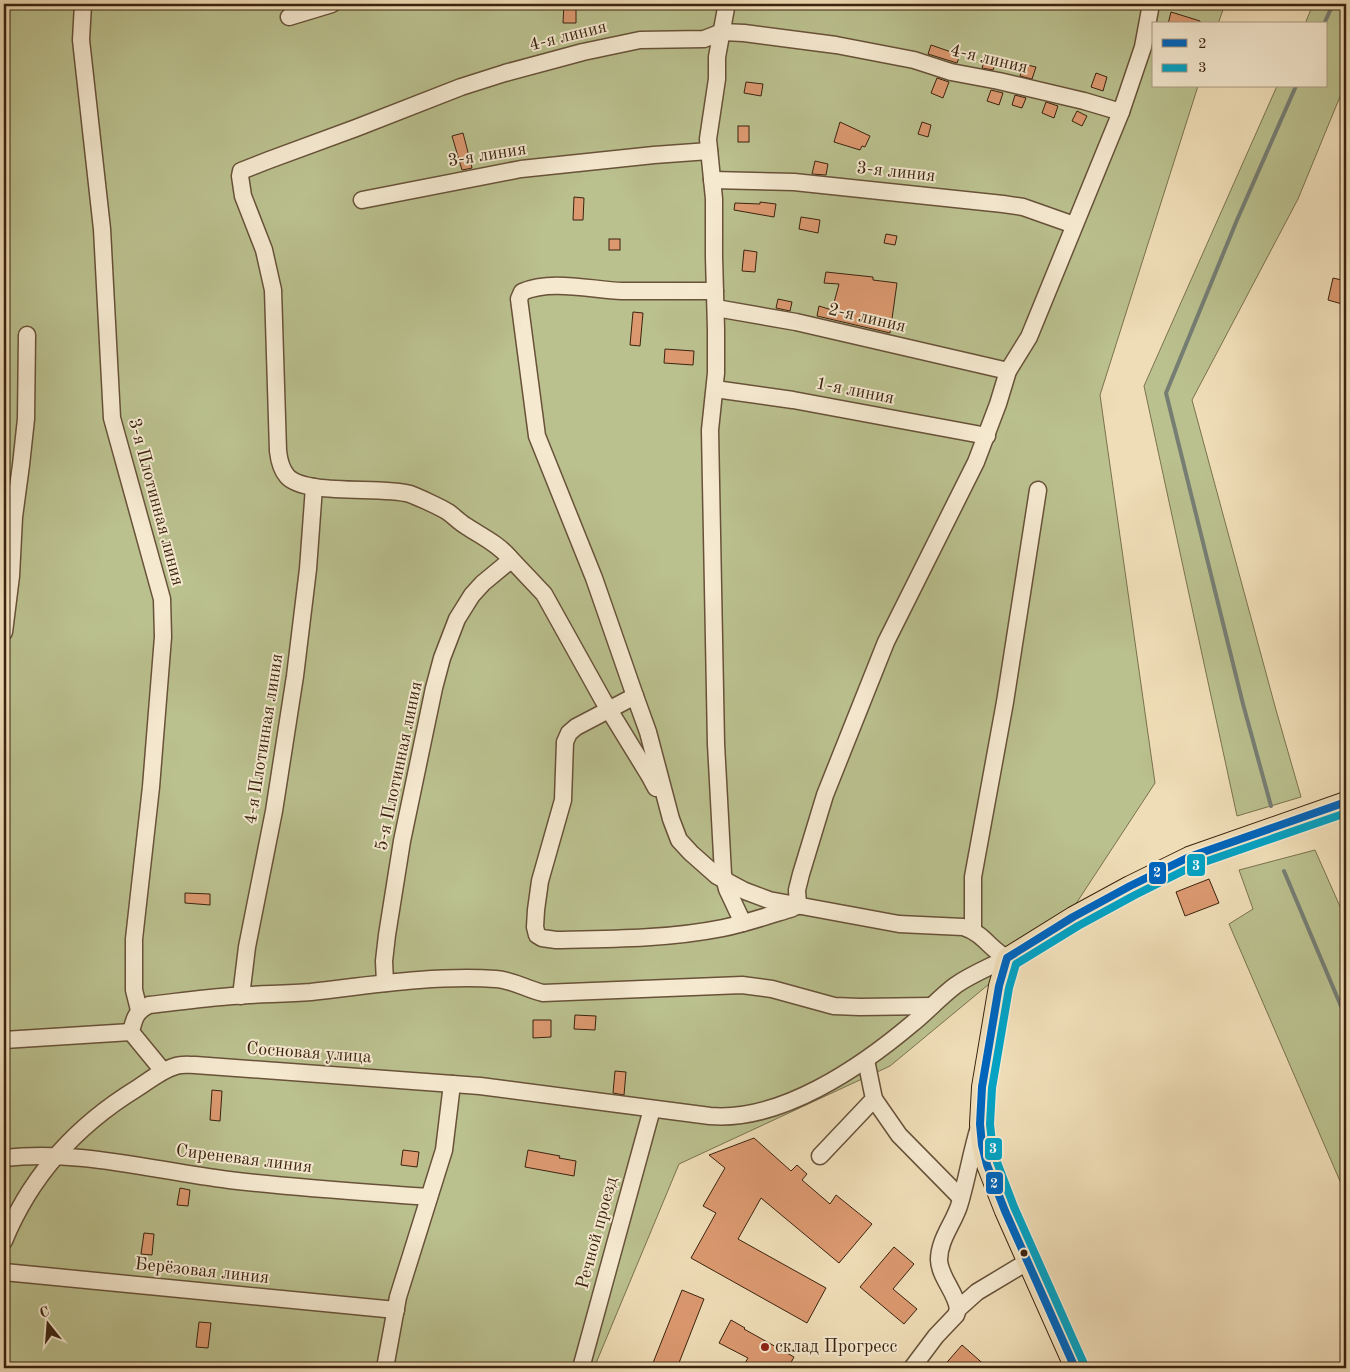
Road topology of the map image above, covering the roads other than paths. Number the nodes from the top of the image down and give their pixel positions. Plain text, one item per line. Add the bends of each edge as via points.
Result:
1 (83, 4) edge
2 (332, 4) edge
3 (725, 4) edge
4 (1151, 4) edge
5 (289, 17) dead end
6 (722, 32) junction
7 (1121, 112) junction
8 (709, 151) junction
9 (712, 180) junction
10 (362, 200) dead end
11 (1074, 225) junction
12 (715, 290) junction
13 (716, 308) junction
14 (27, 335) dead end
15 (1008, 371) junction
16 (715, 389) junction
17 (986, 436) junction
18 (314, 487) junction
19 (1038, 490) dead end
20 (509, 557) junction
21 (4, 632) edge
22 (635, 696) junction
23 (608, 709) junction
24 (1346, 802) edge
25 (671, 819) junction
26 (725, 881) junction
27 (798, 906) junction
28 (743, 923) junction
29 (972, 930) junction
30 (1007, 958) junction
31 (385, 982) junction
32 (240, 996) junction
33 (932, 1006) junction
34 (139, 1010) junction
35 (131, 1032) junction
36 (4, 1040) edge
37 (866, 1060) junction
38 (163, 1071) junction
39 (452, 1084) junction
40 (874, 1099) junction
41 (652, 1109) junction
42 (980, 1124) junction
43 (54, 1156) junction
44 (820, 1156) dead end
45 (4, 1158) edge
46 (429, 1197) junction
47 (961, 1198) junction
48 (4, 1241) edge
49 (1027, 1262) junction
50 (4, 1272) edge
51 (958, 1309) junction
52 (396, 1310) junction
53 (385, 1368) edge
54 (581, 1368) edge
55 (912, 1368) edge
56 (1075, 1368) edge

1 - 34 street, 3-я Плотинная линия via 81,40 102,229 112,418 162,599 163,637 154,751 134,939 134,990
2 - 5 street
3 - 6 street
4 - 7 street via 1143,47
6 - 7 street, 4-я линия via 836,45 904,58
6 - 8 street
6 - 18 street, 4-я линия via 704,39 640,40 505,73 461,86 241,171 243,196 264,250 273,290 279,461 288,477 298,484
7 - 11 street
8 - 9 street
8 - 10 street, 3-я линия via 521,169
9 - 11 street, 3-я линия via 794,182 1003,204 1023,207
9 - 12 street
11 - 15 street via 1029,337
12 - 13 street
12 - 22 street via 620,291 551,286 529,289 522,292 519,299 537,436 594,578
13 - 15 street, 2-я линия via 796,322
13 - 16 street
14 - 21 street via 26,419
15 - 17 street
16 - 17 street, 1-я линия
16 - 26 street via 710,430 716,744
17 - 27 street via 886,642 826,795 801,874
18 - 20 street via 410,494 448,512
18 - 32 street, 4-я Плотинная линия via 295,676
19 - 29 street via 1005,702 972,877
20 - 23 street via 544,594
20 - 31 street, 5-я Плотинная линия via 506,564 472,595 457,619 436,681 402,841 387,935
22 - 23 street
22 - 25 street
23 - 25 street via 649,775
23 - 28 street via 576,727 565,742 562,800 540,881 537,935 556,940 644,938
24 - 30 main road via 1184,859 1073,917
25 - 26 street via 679,840
26 - 27 street via 769,900
26 - 28 street
27 - 28 street
27 - 29 street via 899,924
29 - 30 street via 991,944 996,953
30 - 33 street, Сосновая улица via 957,984
30 - 42 main road via 999,986 982,1087
31 - 32 street via 312,992
31 - 33 street via 496,979 542,993 742,985 772,989 834,1006
32 - 34 street via 149,1005
33 - 37 street, Сосновая улица
34 - 35 street
35 - 36 street
35 - 38 street
37 - 40 street
37 - 41 street, Сосновая улица via 795,1098 753,1114 725,1118
38 - 39 street, Сосновая улица via 195,1065
38 - 43 street, Сосновая улица via 113,1103
39 - 41 street, Сосновая улица
39 - 46 street via 444,1150
40 - 44 street
40 - 47 street via 899,1135
41 - 54 street, Речной проезд
42 - 47 street
42 - 49 main road via 987,1165
43 - 45 street, Сиреневая линия
43 - 46 street, Сиреневая линия via 82,1157 228,1180
43 - 48 street, Сосновая улица via 18,1209
46 - 52 street
47 - 51 street via 941,1246 939,1259 940,1268 957,1299
49 - 51 street via 977,1292
49 - 56 main road
50 - 52 street, Берёзовая линия
51 - 55 street
52 - 53 street

